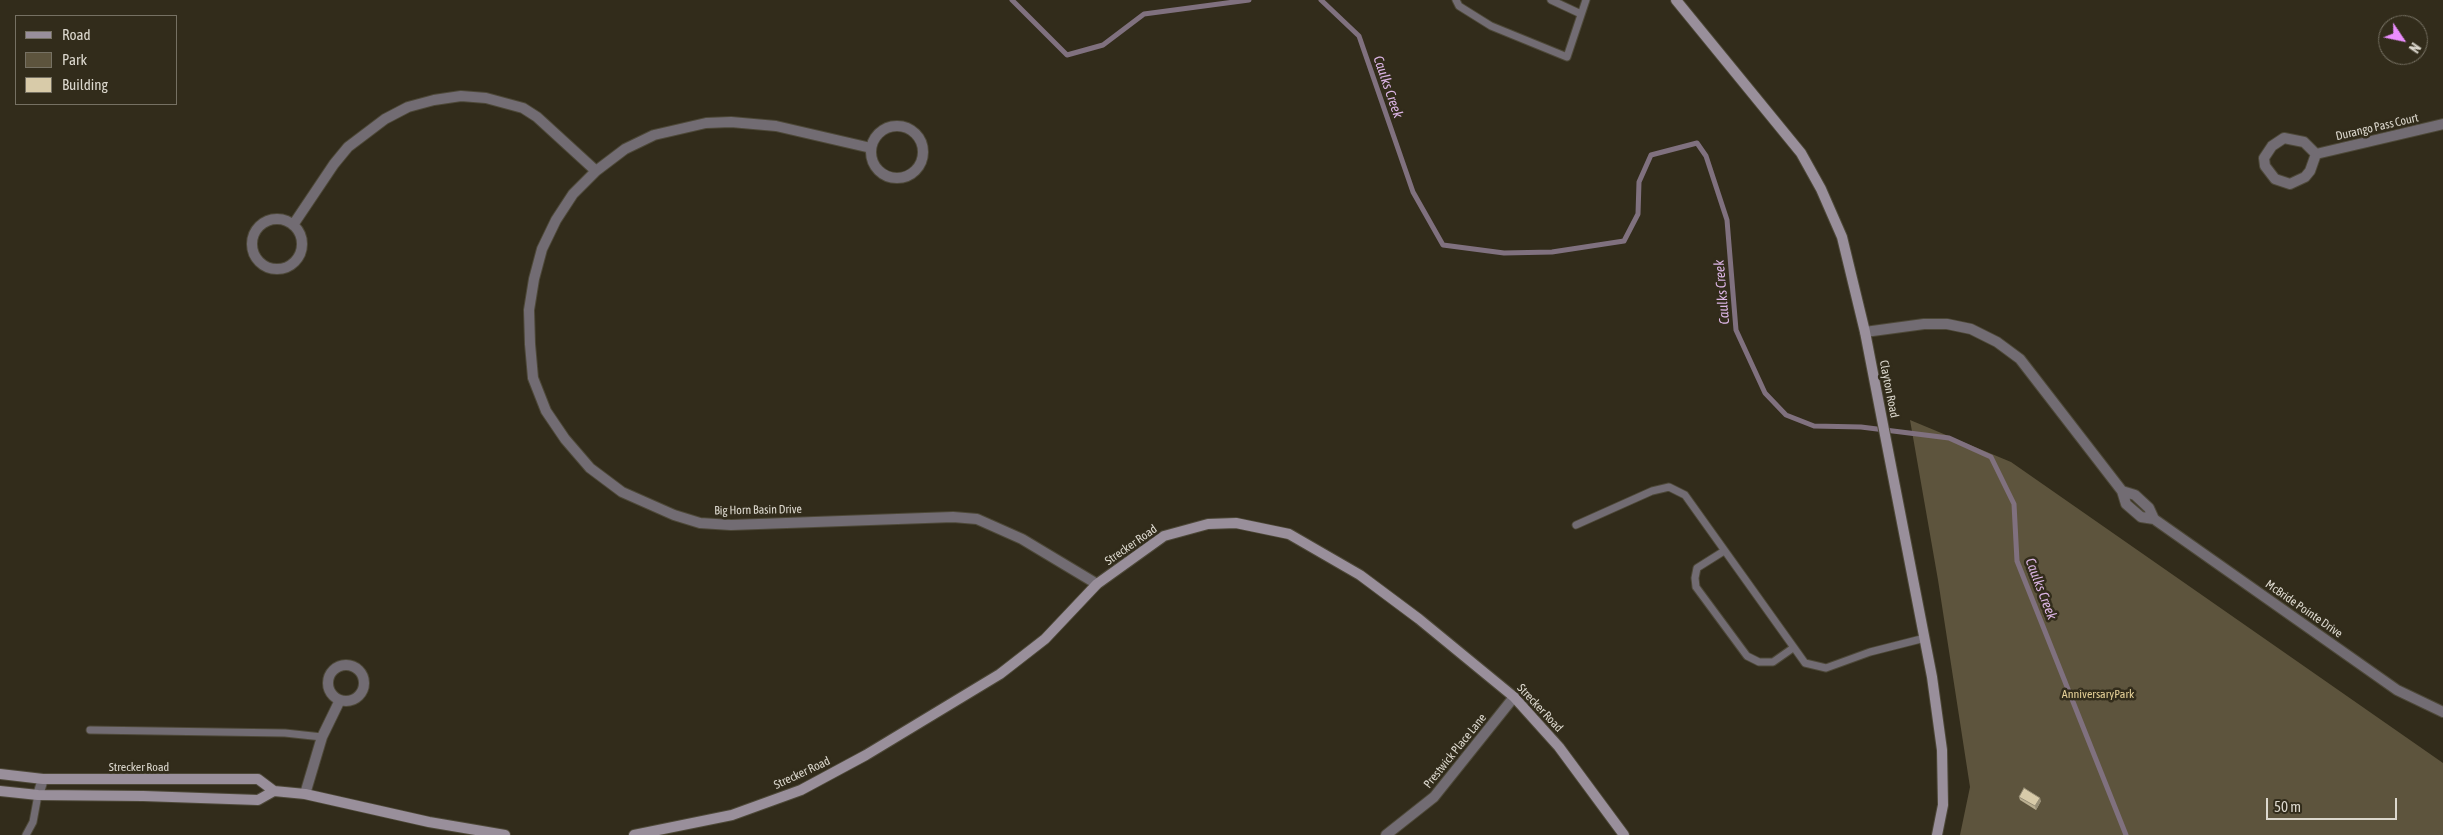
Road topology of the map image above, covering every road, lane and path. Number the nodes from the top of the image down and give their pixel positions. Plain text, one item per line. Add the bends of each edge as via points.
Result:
1 (1456, 0) edge
2 (1551, 0) edge
3 (1586, 0) edge
4 (1676, 0) edge
5 (1582, 14) junction
6 (2443, 124) edge
7 (871, 148) junction
8 (2316, 154) junction
9 (596, 171) junction
10 (293, 225) junction
11 (1865, 332) junction
12 (1576, 525) dead end
13 (1724, 551) junction
14 (1097, 584) junction
15 (1925, 638) junction
16 (1793, 648) junction
17 (1514, 696) junction
18 (340, 700) dead end
19 (2443, 712) edge
20 (90, 730) dead end
21 (322, 737) junction
22 (0, 774) edge
23 (43, 779) junction
24 (0, 791) edge
25 (274, 791) junction
26 (305, 794) junction
27 (38, 795) junction
28 (26, 835) edge
29 (505, 835) edge
30 (634, 835) edge
31 (1386, 835) edge
32 (1624, 835) edge
33 (1937, 835) edge

1 - 5 lane via 1458,6 1491,26 1567,57
2 - 5 lane
3 - 5 lane
4 - 11 street, Clayton Road via 1801,153 1842,237
6 - 8 street, Durango Pass Court
7 - 7 street via 872,162 877,170 894,179 912,174 920,166 923,153 918,137 901,126 883,130
7 - 9 street, Big Horn Basin Drive via 776,126 706,123 654,135 626,149
8 - 8 street via 2304,142 2284,138 2272,146 2264,158 2265,166 2269,174 2282,183 2298,182 2310,171
9 - 10 street via 523,108 486,98 461,96 434,100 408,107 385,119 348,147
9 - 14 street, Big Horn Basin Drive via 573,194 542,249 529,310 533,378 543,403 566,440 590,468 622,492 700,523 977,519 1022,540
10 - 10 street via 278,219 261,225 256,231 252,250 257,260 267,268 283,269 295,262 302,246 301,237
11 - 15 street, Clayton Road
11 - 19 street, McBride Pointe Drive via 1947,324 1970,329 1998,342 2020,359 2122,491 2135,495 2149,508 2154,519 2397,690
12 - 13 lane via 1652,491 1669,487 1685,495
13 - 16 lane
13 - 16 lane via 1697,568 1696,587 1747,656 1759,662 1773,662
14 - 17 street, Strecker Road via 1164,536 1186,529 1236,523 1280,531 1360,575
14 - 30 street, Strecker Road via 1045,639 1000,674 866,755 801,790 732,815
15 - 16 lane via 1870,652 1826,668 1805,662
15 - 33 street, Clayton Road via 1942,750 1943,805
17 - 31 street, Prestwick Place Lane via 1434,797
17 - 32 street, Strecker Road via 1559,747
18 - 21 street
20 - 21 lane via 286,733
21 - 26 street
22 - 23 street, Strecker Road
23 - 25 street, Strecker Road via 258,779
23 - 27 street
24 - 27 street, Strecker Road
25 - 26 street, Strecker Road
25 - 27 street, Strecker Road via 258,800
26 - 29 street, Strecker Road via 429,822
27 - 28 lane via 33,822

